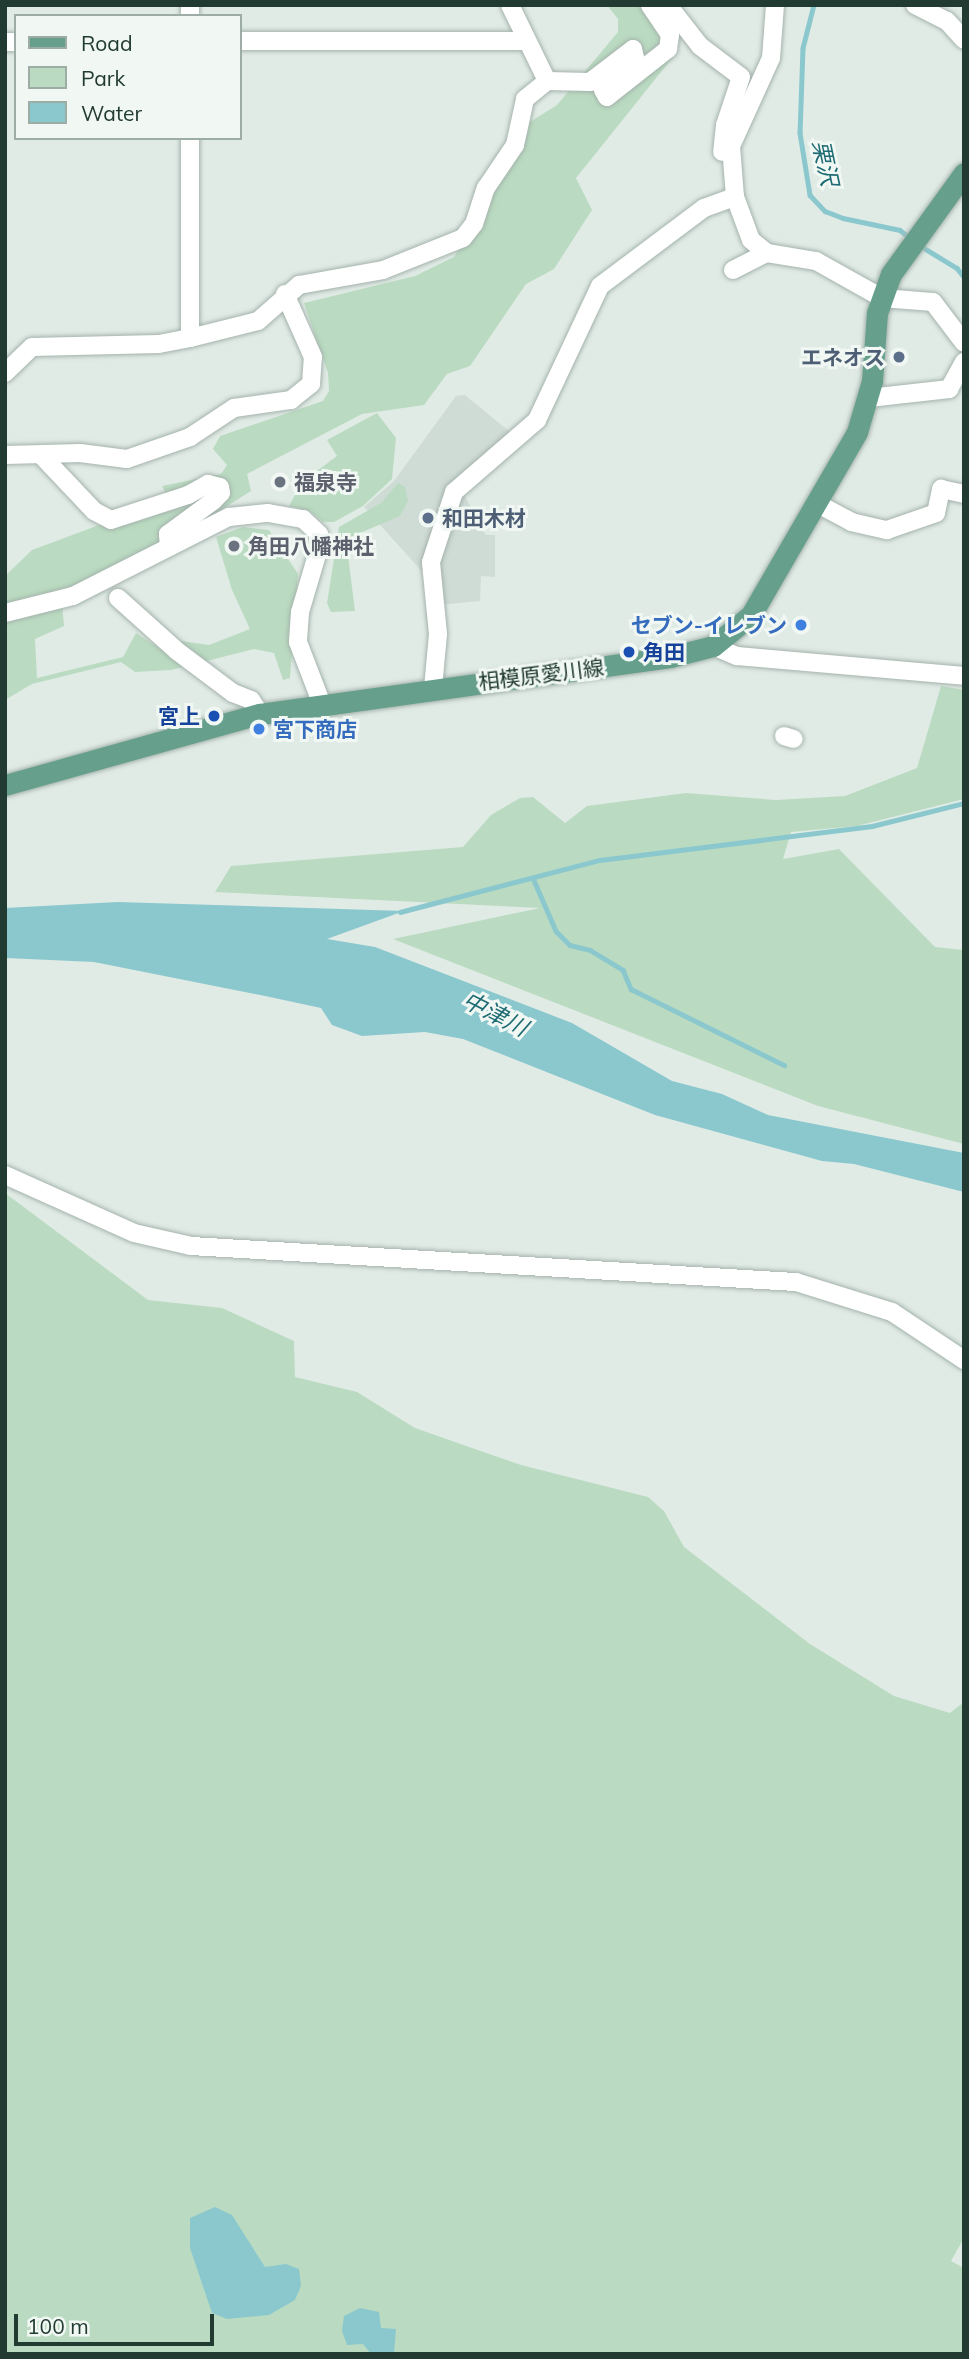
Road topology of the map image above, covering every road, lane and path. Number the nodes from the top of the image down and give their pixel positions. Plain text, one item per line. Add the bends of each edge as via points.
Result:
1 (510, 5) edge
2 (650, 5) edge
3 (668, 5) edge
4 (775, 5) edge
5 (915, 5) edge
6 (773, 38) junction
7 (964, 40) edge
8 (242, 41) edge
9 (526, 41) junction
10 (741, 77) junction
11 (547, 82) junction
12 (190, 140) edge
13 (964, 173) edge
14 (735, 193) junction
15 (766, 253) junction
16 (733, 270) dead end
17 (285, 294) junction
18 (881, 298) junction
19 (190, 338) junction
20 (964, 342) edge
21 (964, 362) edge
22 (5, 373) edge
23 (869, 398) junction
24 (5, 455) edge
25 (43, 457) junction
26 (964, 494) edge
27 (816, 503) junction
28 (169, 547) junction
29 (118, 598) dead end
30 (5, 612) edge
31 (713, 646) junction
32 (964, 676) edge
33 (433, 688) junction
34 (321, 702) junction
35 (260, 714) junction
36 (5, 785) edge
37 (5, 1175) edge
38 (964, 1360) edge

1 - 9 street
2 - 11 street via 670,35 668,49 612,95 602,95 603,90 635,58 633,49 590,82
3 - 10 street via 700,46
4 - 6 street
5 - 7 street via 947,21
6 - 10 street via 766,39 759,57
6 - 14 street via 771,58 731,146
8 - 9 street
9 - 11 street
10 - 14 street via 722,136 725,177
11 - 17 street via 525,99 515,145 486,188 474,224 463,238 383,270 299,285
12 - 19 street
13 - 18 main road, 相模原愛川線 via 915,237
14 - 15 street via 751,240
14 - 33 street via 704,208 600,286 537,420 454,492 431,562 438,634
15 - 16 street
15 - 18 street via 816,261
17 - 19 street via 258,321
17 - 25 street via 313,357 311,384 291,400 234,408 190,437 127,459 80,453
18 - 20 street via 933,302
18 - 23 main road, 相模原愛川線
19 - 22 street via 159,344 32,347
21 - 23 street via 949,389
23 - 27 main road, 相模原愛川線 via 857,432
24 - 25 street
25 - 28 street via 94,511 111,520 208,484 220,487 221,493 213,501 168,534
26 - 27 street via 941,489 936,513 887,530 851,522
27 - 31 main road, 相模原愛川線 via 751,615
28 - 30 street via 73,596
28 - 34 street via 217,522 246,514 290,516 312,523 319,534 319,548 297,628 303,664
29 - 35 street via 177,651 233,693 251,700
31 - 32 street via 737,656
31 - 33 main road, 相模原愛川線 via 670,657
33 - 34 main road, 相模原愛川線
34 - 35 main road, 相模原愛川線
35 - 36 main road, 相模原愛川線
37 - 38 street via 134,1233 191,1246 796,1282 892,1312

